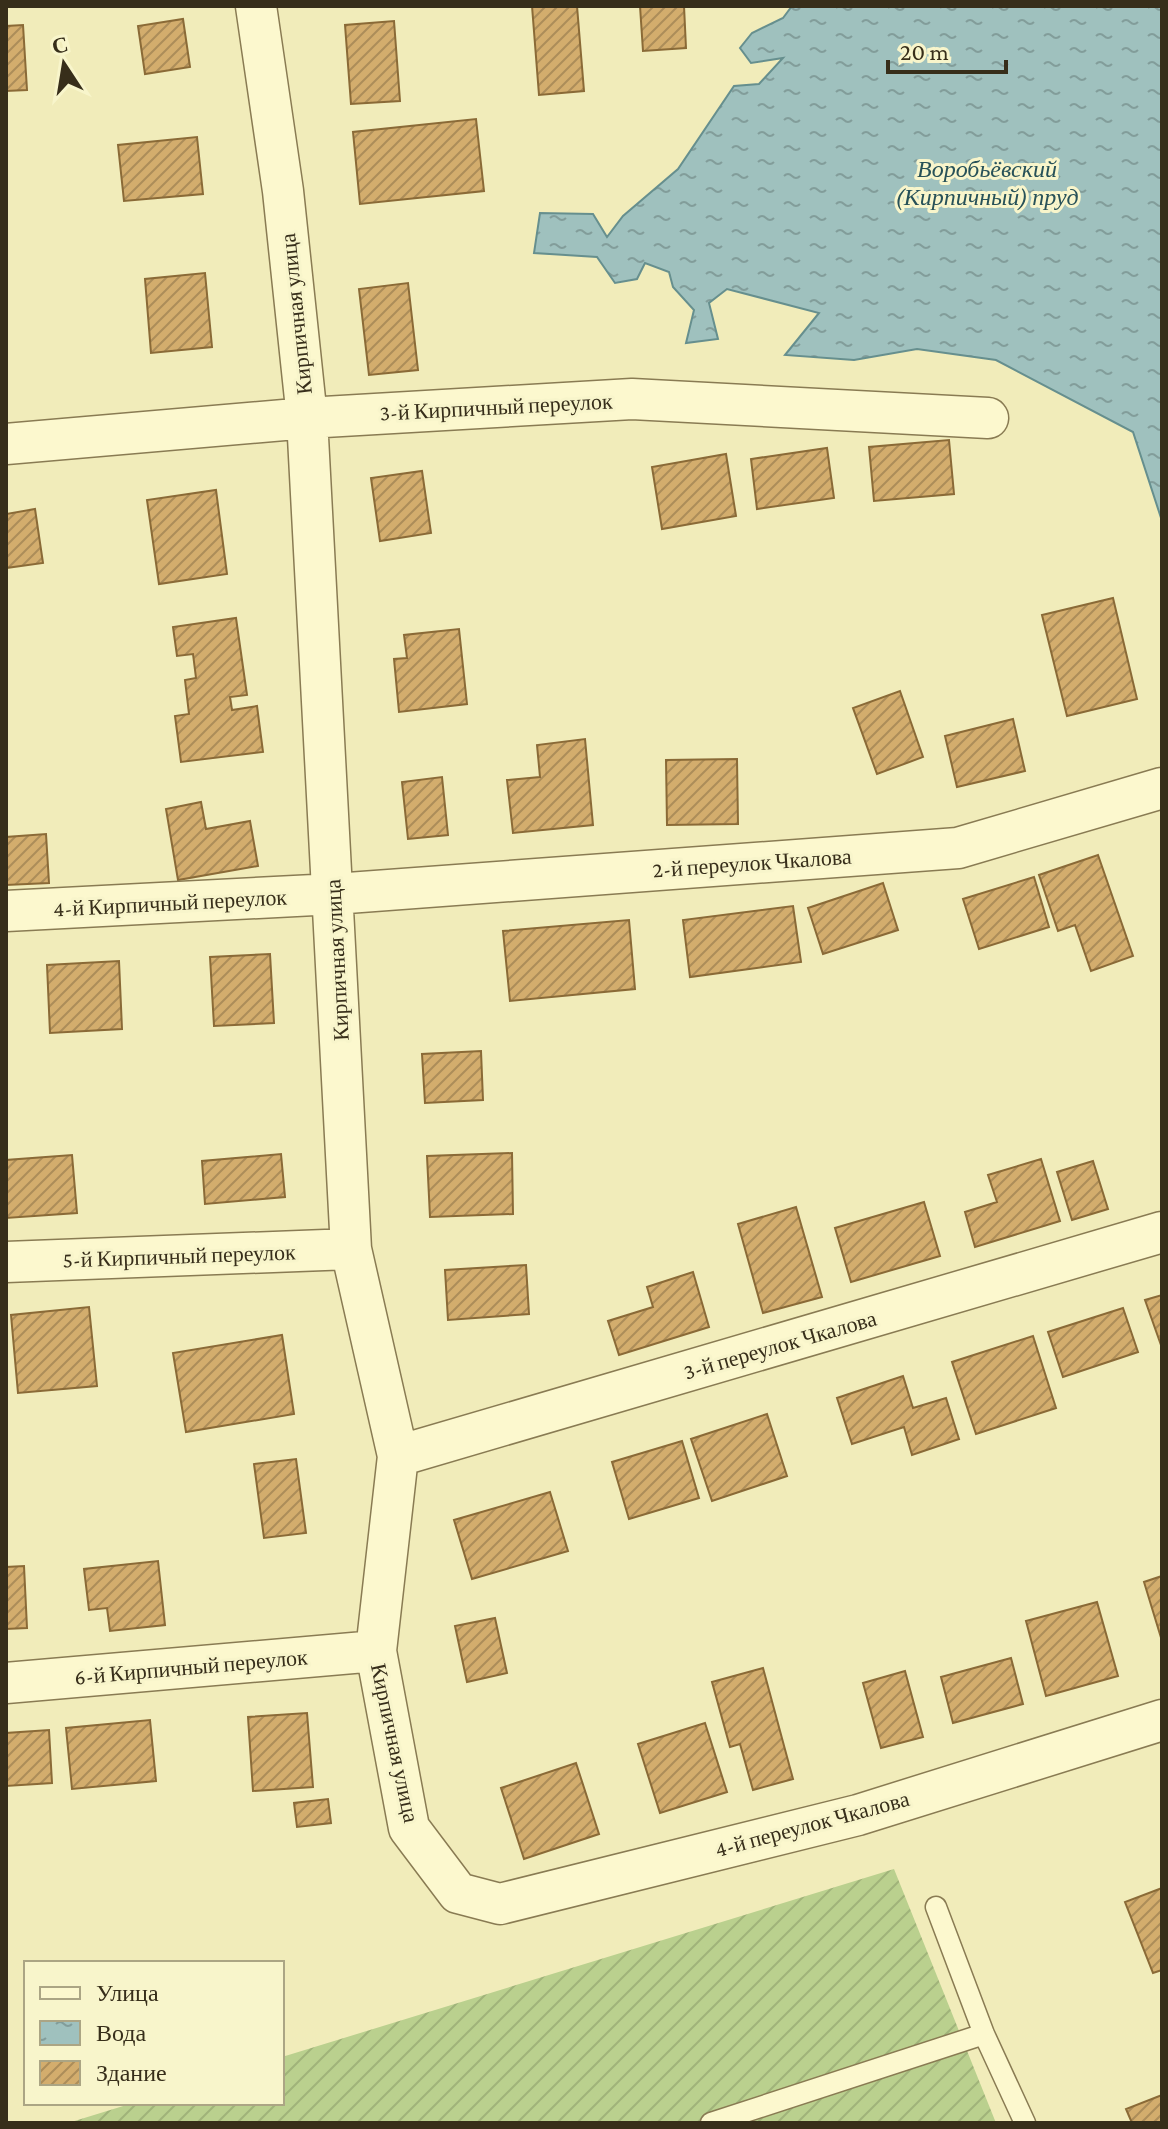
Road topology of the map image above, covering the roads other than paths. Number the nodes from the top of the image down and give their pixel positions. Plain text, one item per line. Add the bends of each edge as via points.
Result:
1 (256, 6) edge
2 (307, 418) junction
3 (988, 418) dead end
4 (6, 444) edge
5 (1162, 788) edge
6 (334, 894) junction
7 (6, 911) edge
8 (1162, 1232) edge
9 (351, 1249) junction
10 (6, 1262) edge
11 (398, 1456) junction
12 (376, 1651) junction
13 (6, 1683) edge
14 (1162, 1720) edge
15 (458, 1893) joint
16 (936, 1907) dead end
17 (984, 2034) junction
18 (711, 2123) edge
19 (1025, 2123) edge

1 - 2 street, Кирпичная улица via 283,191
2 - 3 street, 3-й Кирпичный переулок via 632,399
2 - 4 street, 3-й Кирпичный переулок
2 - 6 street, Кирпичная улица
5 - 6 street, 2-й переулок Чкалова via 958,848
6 - 7 street, 4-й Кирпичный переулок
6 - 9 street, Кирпичная улица
8 - 11 street, 3-й переулок Чкалова
9 - 10 street, 5-й Кирпичный переулок
9 - 11 street, Кирпичная улица
11 - 12 street, Кирпичная улица
12 - 13 street, 6-й Кирпичный переулок
12 - 15 street, Кирпичная улица via 409,1828
14 - 15 street, 4-й переулок Чкалова via 858,1815 500,1904
16 - 17 lane
17 - 18 lane
17 - 19 lane

